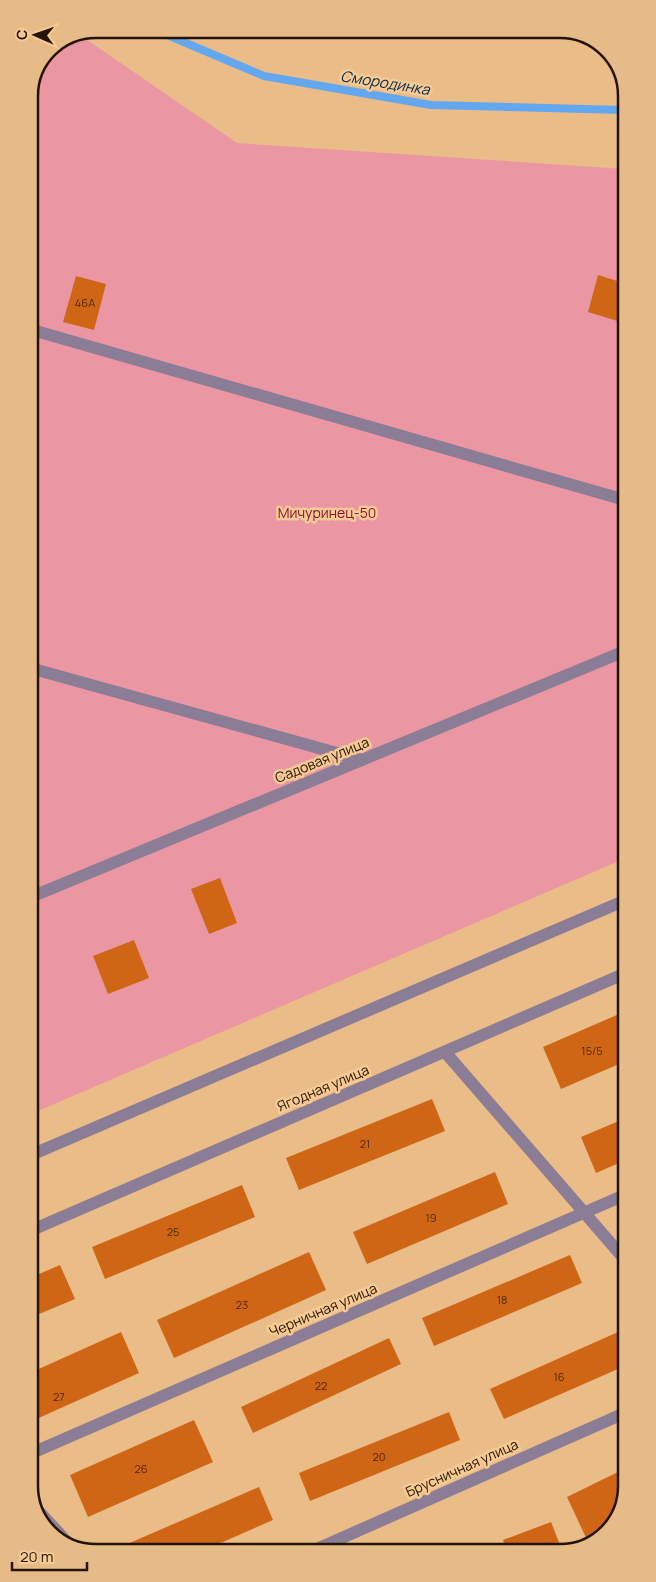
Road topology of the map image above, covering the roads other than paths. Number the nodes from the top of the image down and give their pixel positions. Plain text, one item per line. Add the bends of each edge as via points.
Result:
1 (38, 332) edge
2 (618, 498) edge
3 (618, 654) edge
4 (38, 670) edge
5 (362, 760) junction
6 (37, 894) edge
7 (618, 903) edge
8 (618, 976) edge
9 (445, 1052) junction
10 (37, 1152) edge
11 (618, 1198) edge
12 (584, 1213) junction
13 (37, 1228) edge
14 (618, 1252) edge
15 (618, 1416) edge
16 (37, 1451) edge
17 (328, 1544) edge

1 - 2 street
3 - 5 street, Садовая улица
4 - 5 street
5 - 6 street, Садовая улица
7 - 10 street
8 - 9 street, Ягодная улица
9 - 12 street
9 - 13 street, Ягодная улица
11 - 12 street, Черничная улица
12 - 14 street
12 - 16 street, Черничная улица
15 - 17 street, Брусничная улица

